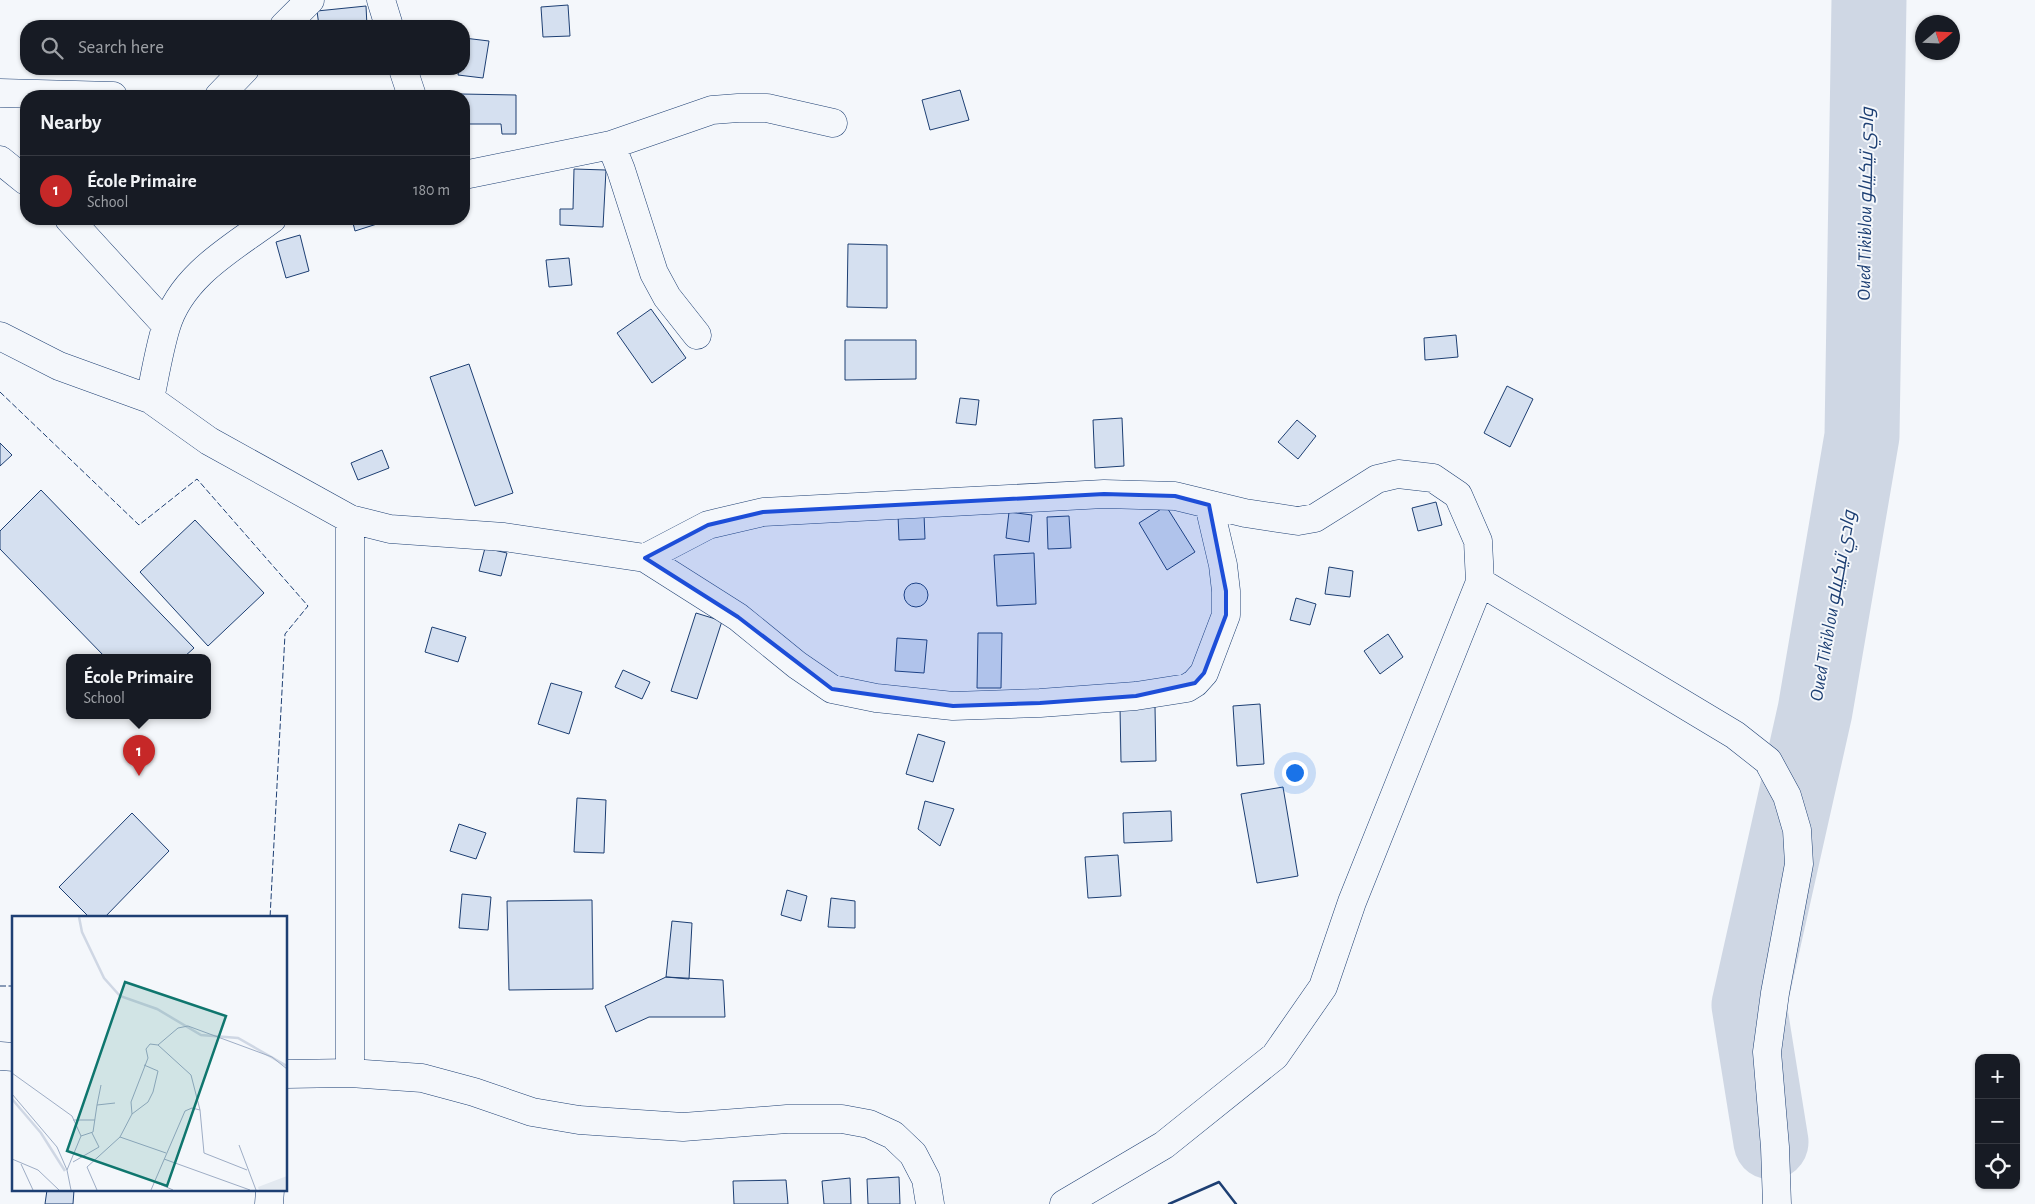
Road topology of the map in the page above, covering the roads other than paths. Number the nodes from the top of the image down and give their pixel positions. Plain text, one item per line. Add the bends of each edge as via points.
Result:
1 (310, 0) edge
2 (380, 0) edge
3 (290, 20) edge
4 (387, 20) edge
5 (239, 75) edge
6 (405, 75) edge
7 (225, 90) edge
8 (410, 90) edge
9 (0, 94) edge
10 (20, 94) edge
11 (833, 123) dead end
12 (611, 145) junction
13 (0, 160) edge
14 (470, 174) edge
15 (20, 177) edge
16 (74, 225) edge
17 (264, 225) edge
18 (166, 325) junction
19 (696, 335) dead end
20 (0, 336) edge
21 (150, 399) junction
22 (1209, 505) junction
23 (350, 519) junction
24 (645, 558) junction
25 (1480, 582) junction
26 (350, 1073) junction
27 (288, 1074) edge
28 (930, 1204) edge
29 (1064, 1204) edge
30 (1777, 1204) edge

1 - 3 street
2 - 4 street
5 - 7 street
6 - 8 street
9 - 10 street
11 - 12 street via 767,108 712,110
12 - 14 street
12 - 19 street via 654,273 667,297
13 - 15 street
16 - 18 street
17 - 18 street via 198,274 180,296
18 - 21 street
20 - 21 street via 59,366
21 - 23 street via 209,441
22 - 24 street via 1175,496 1104,494 763,512 708,525
22 - 24 street via 1226,591 1226,615 1209,661 1204,673 1187,688 1136,696 953,706 876,698 832,689 738,617
22 - 25 street via 1298,521 1315,518 1377,479 1398,474 1433,478 1458,496 1478,541
23 - 24 street via 405,531 504,537
23 - 26 street
25 - 29 street via 1352,902 1323,987 1276,1056 1164,1145
25 - 30 street via 1735,735 1768,761 1787,796 1797,830 1799,864 1775,993 1768,1052
26 - 27 street
26 - 28 street via 422,1078 532,1112 579,1120 683,1127 787,1119 842,1119 869,1124 893,1135 913,1154 926,1179

